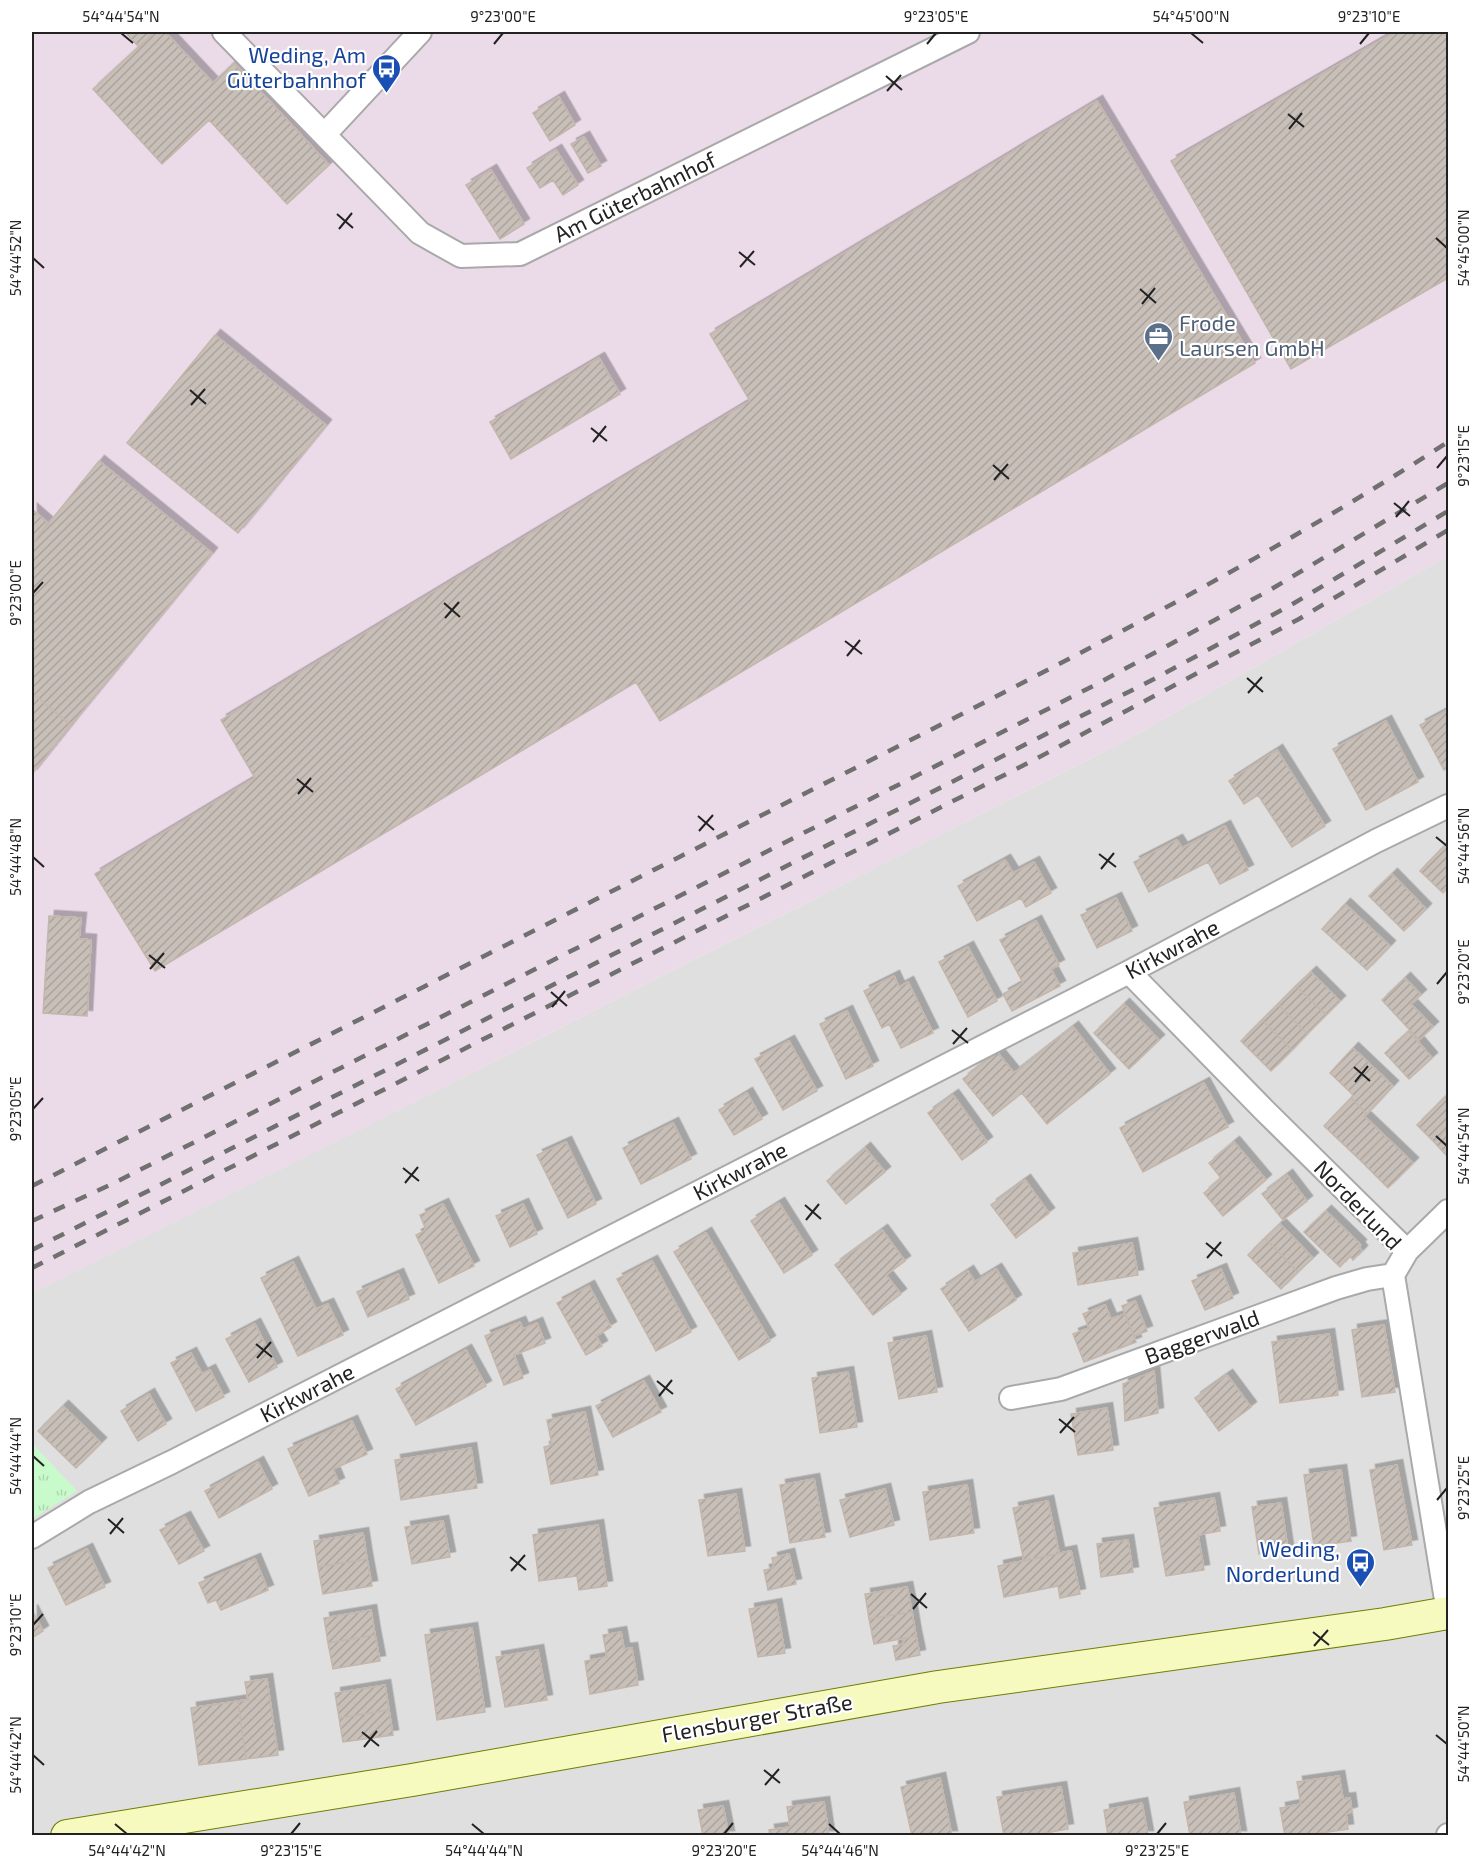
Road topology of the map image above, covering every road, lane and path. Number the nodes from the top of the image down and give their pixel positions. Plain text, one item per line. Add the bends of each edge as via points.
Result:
1 (224, 32) edge
2 (420, 32) edge
3 (969, 32) edge
4 (325, 134) junction
5 (1449, 806) edge
6 (1129, 972) junction
7 (1449, 1211) edge
8 (1407, 1251) junction
9 (1393, 1275) junction
10 (1011, 1398) dead end
11 (32, 1537) edge
12 (1449, 1613) edge
13 (67, 1836) edge

1 - 4 street, Am Güterbahnhof
2 - 4 street
3 - 4 street, Am Güterbahnhof via 520,254 461,256 420,233
5 - 6 street, Kirkwrahe
6 - 8 street, Norderlund
6 - 11 street, Kirkwrahe via 89,1502
7 - 8 street
8 - 9 street, Norderlund
9 - 10 street, Baggerwald via 1336,1288 1061,1389
9 - 12 street, Norderlund
12 - 13 street, Flensburger Straße via 938,1687

